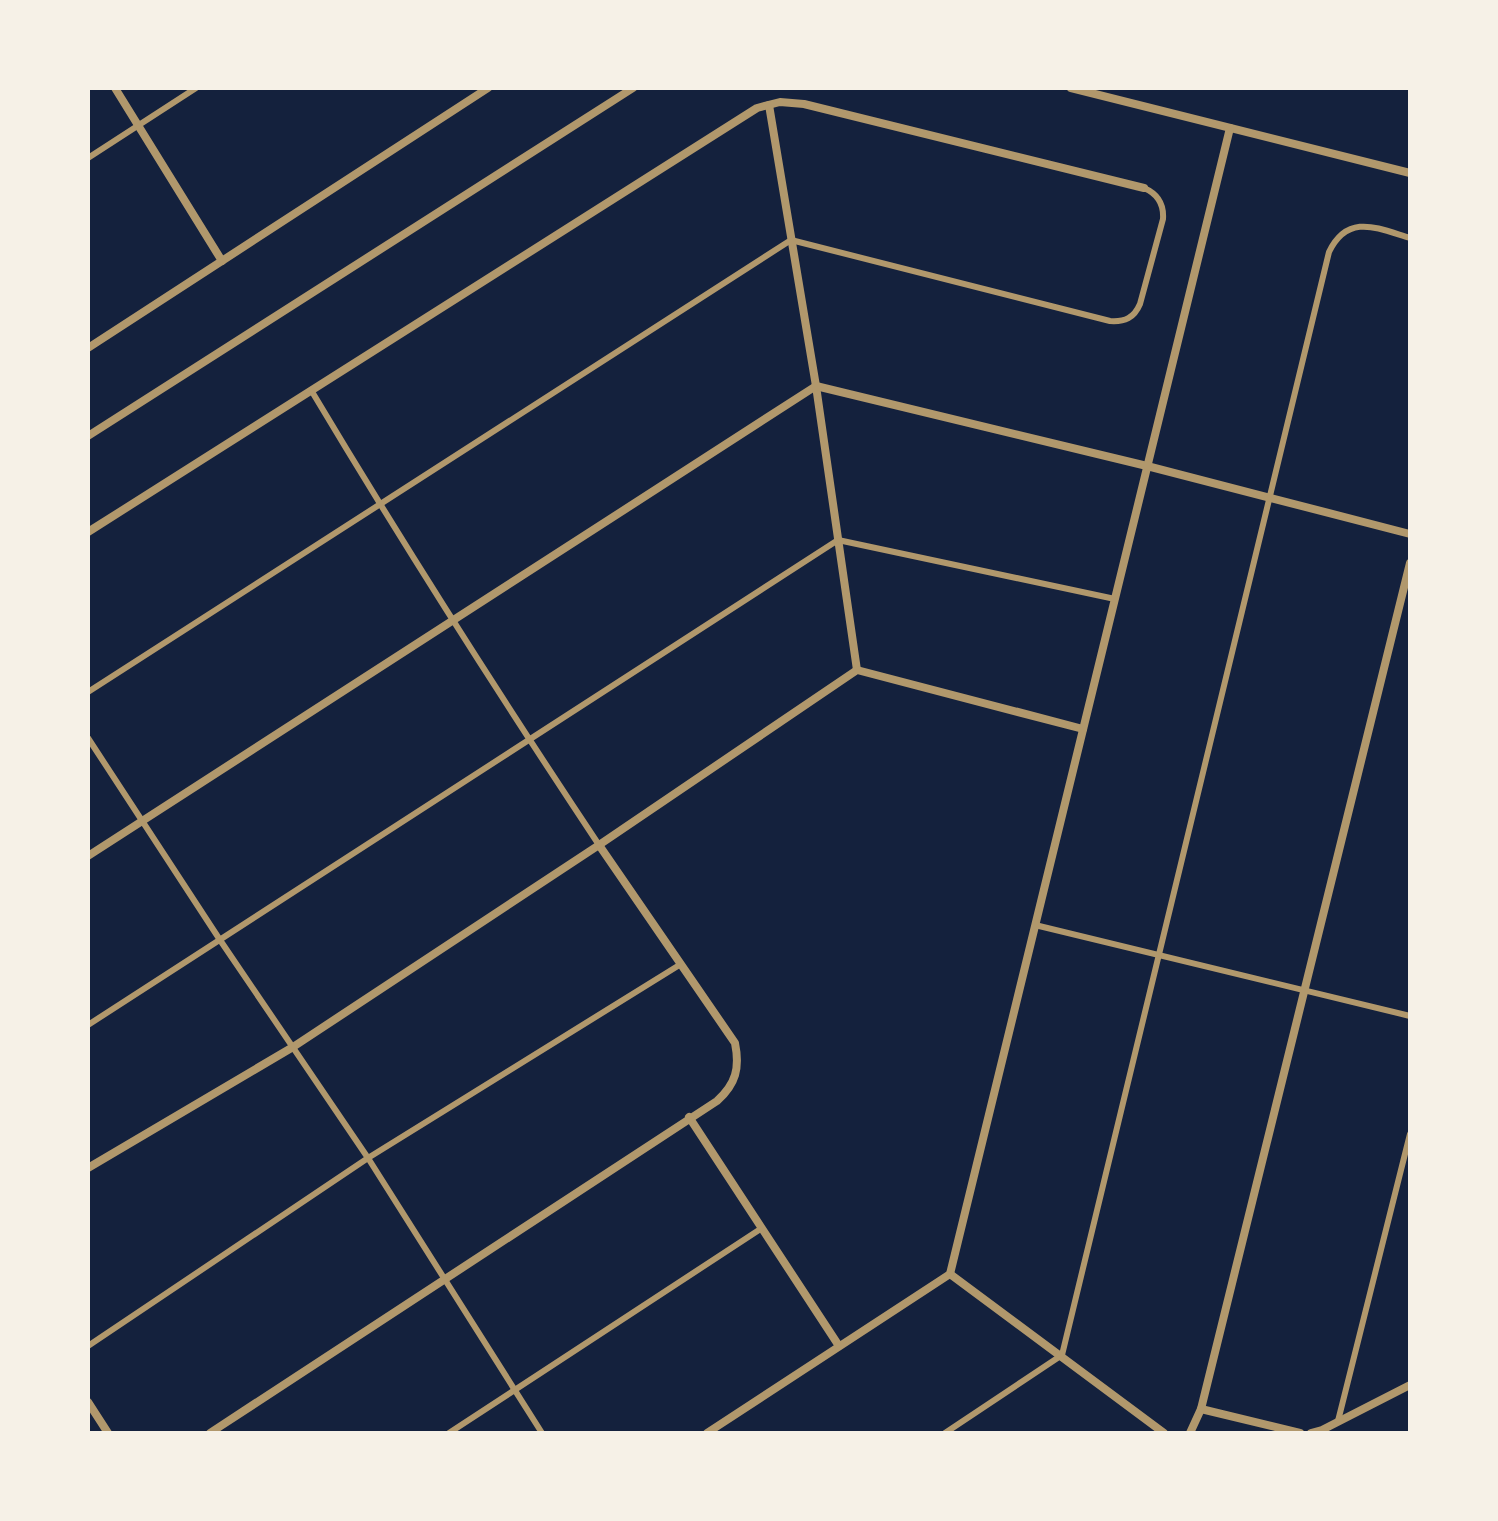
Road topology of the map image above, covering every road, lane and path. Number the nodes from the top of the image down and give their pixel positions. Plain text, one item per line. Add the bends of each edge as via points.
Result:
1 (115, 88) edge
2 (196, 88) edge
3 (488, 88) edge
4 (633, 88) edge
5 (1071, 88) edge
6 (769, 105) junction
7 (138, 125) junction
8 (1230, 128) junction
9 (88, 158) edge
10 (1410, 173) edge
11 (1144, 188) joint
12 (1410, 238) edge
13 (791, 240) junction
14 (222, 261) junction
15 (88, 348) edge
16 (816, 386) junction
17 (311, 390) junction
18 (88, 436) edge
19 (1147, 466) junction
20 (1269, 498) junction
21 (380, 505) junction
22 (88, 532) edge
23 (1410, 534) edge
24 (838, 540) junction
25 (1410, 563) edge
26 (1115, 599) junction
27 (455, 619) junction
28 (857, 670) junction
29 (88, 692) edge
30 (1083, 729) junction
31 (88, 738) edge
32 (529, 740) junction
33 (143, 820) junction
34 (599, 845) junction
35 (88, 856) edge
36 (1035, 925) junction
37 (220, 940) junction
38 (1158, 955) junction
39 (681, 964) junction
40 (1304, 991) junction
41 (1410, 1016) edge
42 (88, 1025) edge
43 (293, 1047) junction
44 (689, 1117) junction
45 (1410, 1134) edge
46 (368, 1158) junction
47 (88, 1168) edge
48 (762, 1228) junction
49 (950, 1274) junction
50 (445, 1279) junction
51 (88, 1346) edge
52 (839, 1346) junction
53 (1062, 1355) junction
54 (1410, 1385) edge
55 (515, 1389) junction
56 (88, 1402) edge
57 (1201, 1409) junction
58 (1338, 1422) junction
59 (108, 1433) edge
60 (210, 1433) edge
61 (449, 1433) edge
62 (542, 1433) edge
63 (707, 1433) edge
64 (945, 1433) edge
65 (1164, 1433) edge
66 (1190, 1433) edge
67 (1300, 1433) edge
68 (1311, 1433) edge

1 - 7 street
2 - 7 lane
3 - 14 street
4 - 18 street
5 - 8 street
6 - 11 street via 804,104
6 - 13 street
6 - 17 street via 733,122
7 - 9 lane
7 - 14 street
8 - 10 street
8 - 19 street
11 - 13 lane via 1160,200 1163,219 1140,304 1120,321
12 - 20 lane via 1358,226 1335,240
13 - 16 street
13 - 21 lane
14 - 15 street
16 - 19 street
16 - 24 street
16 - 27 street
17 - 21 lane
17 - 22 street
19 - 20 street
19 - 26 street
20 - 23 street
20 - 38 lane
21 - 27 lane
21 - 29 lane
24 - 26 lane
24 - 28 street
24 - 32 lane
25 - 40 street
26 - 30 street
27 - 32 lane
27 - 33 street
28 - 30 street
28 - 34 street
30 - 36 street
31 - 33 lane
32 - 34 lane
32 - 37 lane
33 - 35 street
33 - 37 lane
34 - 39 street
34 - 43 street
36 - 38 lane
36 - 49 street
37 - 42 lane
37 - 43 lane
38 - 40 lane
38 - 53 lane
39 - 44 street via 735,1043 739,1062 729,1090
39 - 46 lane
40 - 41 lane
40 - 57 street
43 - 46 lane
43 - 47 street
44 - 48 street
44 - 50 street
45 - 58 lane
46 - 50 lane
46 - 51 lane
48 - 52 street
48 - 55 lane
49 - 52 street
49 - 53 street
50 - 55 lane
50 - 60 street
52 - 63 street
53 - 64 lane
53 - 65 street
54 - 58 street
55 - 61 lane
55 - 62 lane
56 - 59 street
57 - 66 street
57 - 67 street
58 - 68 street

